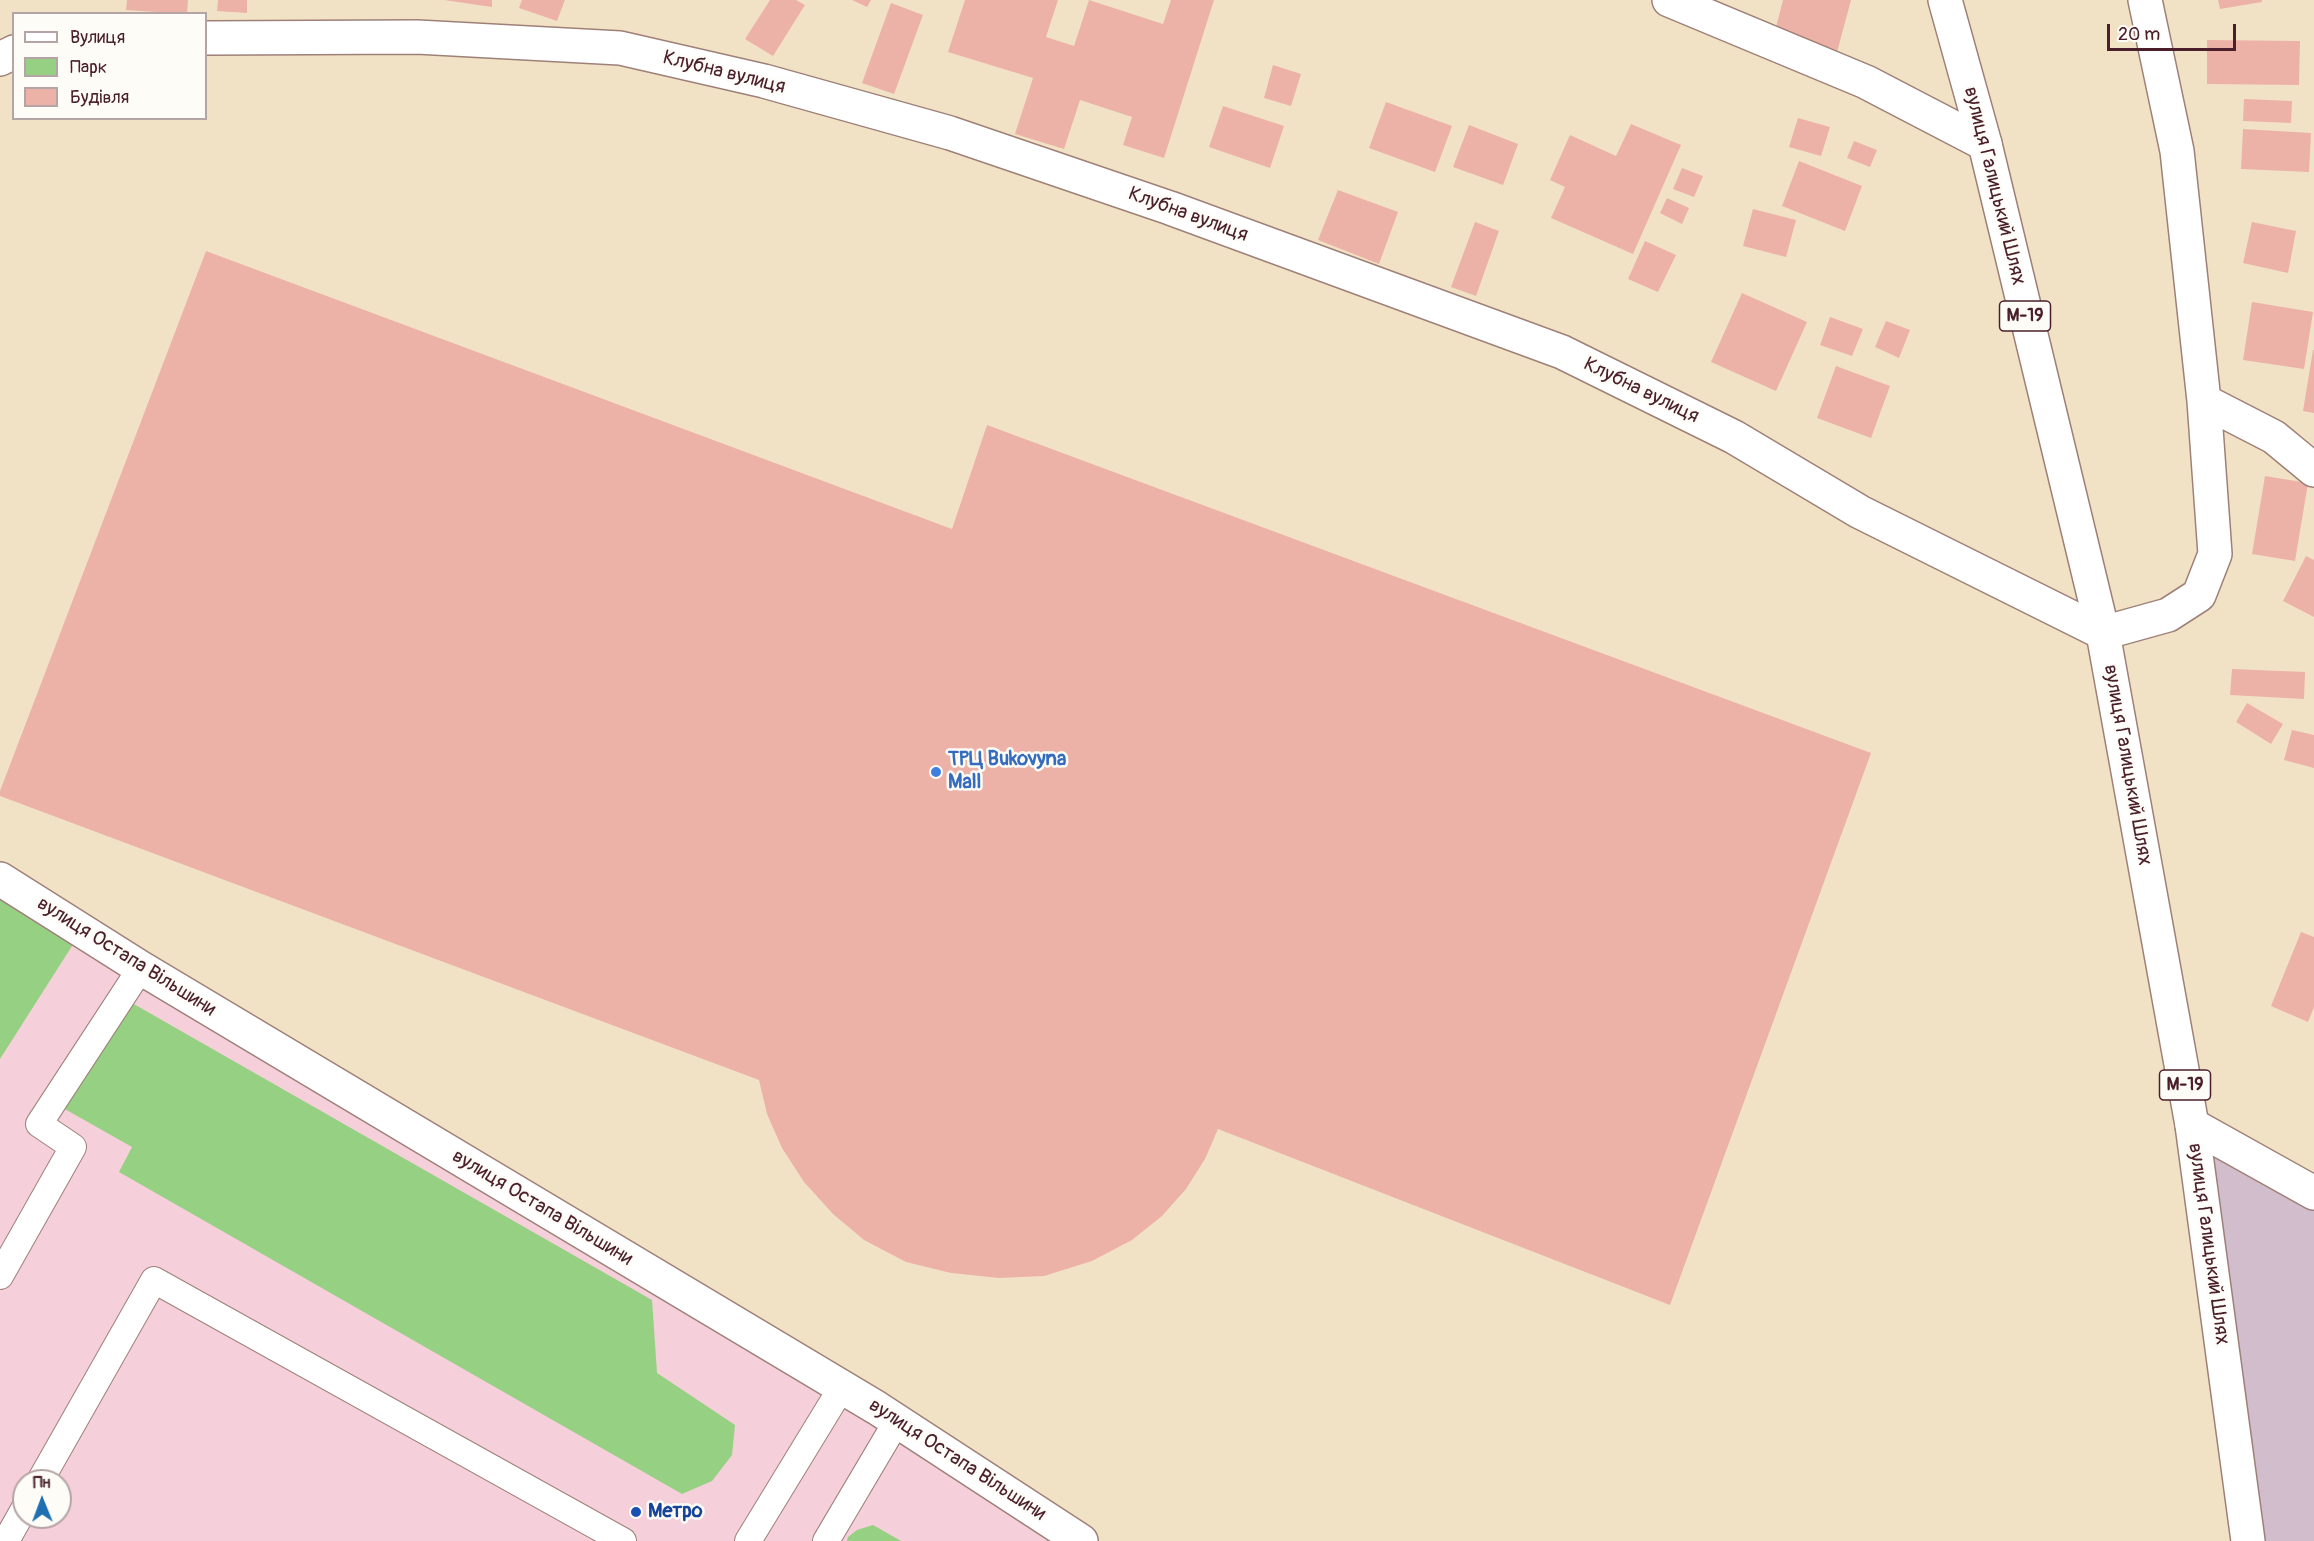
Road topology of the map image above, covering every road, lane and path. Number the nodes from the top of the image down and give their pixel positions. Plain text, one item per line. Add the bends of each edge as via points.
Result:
1 (1669, 0) edge
2 (1945, 0) edge
3 (2145, 0) edge
4 (207, 38) edge
5 (1985, 144) junction
6 (2204, 401) junction
7 (2314, 470) edge
8 (2103, 633) junction
9 (0, 879) edge
10 (141, 968) junction
11 (2192, 1125) junction
12 (2314, 1193) edge
13 (0, 1276) edge
14 (842, 1387) junction
15 (897, 1421) junction
16 (47, 1469) edge
17 (623, 1541) edge
18 (748, 1541) edge
19 (826, 1541) edge
20 (1081, 1541) edge
21 (2248, 1541) edge

1 - 5 main road via 1866,82
2 - 5 main road, вулиця Галицький Шлях / М-19
3 - 6 main road via 2177,151
4 - 8 main road, Клубна вулиця via 417,37 620,48 764,81 950,133 1170,208 1562,352 1734,436 1860,512
5 - 8 main road, вулиця Галицький Шлях / М-19
6 - 7 main road via 2274,437
6 - 8 main road via 2215,554 2199,595 2168,615
8 - 11 main road, вулиця Галицький Шлях / М-19
9 - 10 main road, вулиця Остапа Вільшини
10 - 13 lane via 39,1124 73,1147
10 - 14 main road, вулиця Остапа Вільшини
11 - 12 main road
11 - 21 main road, вулиця Галицький Шлях / М-19
14 - 15 main road, вулиця Остапа Вільшини
14 - 18 lane
15 - 19 lane
15 - 20 main road, вулиця Остапа Вільшини
16 - 17 lane via 154,1280

